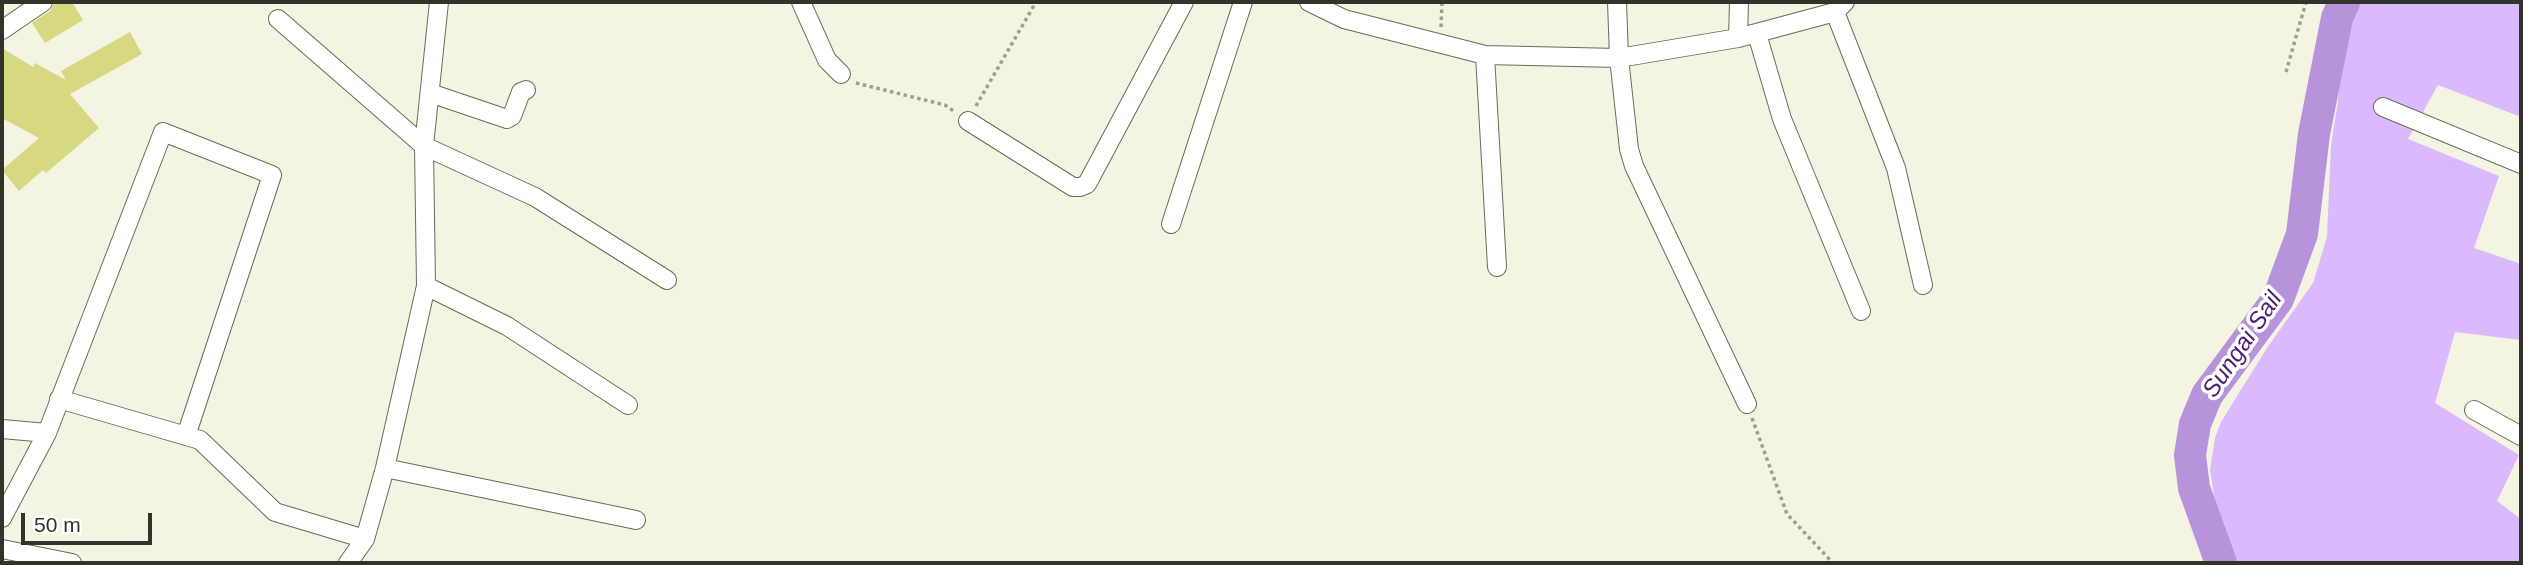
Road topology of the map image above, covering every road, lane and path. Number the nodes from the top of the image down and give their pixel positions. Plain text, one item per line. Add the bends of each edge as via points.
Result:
1 (43, 2) edge
2 (439, 2) edge
3 (801, 2) edge
4 (1036, 2) edge
5 (1184, 2) edge
6 (1243, 2) edge
7 (1309, 2) edge
8 (1442, 2) edge
9 (1617, 2) edge
10 (1739, 2) edge
11 (2306, 2) edge
12 (1840, 7) edge
13 (1344, 10) edge
14 (278, 19) dead end
15 (2, 30) edge
16 (1757, 34) junction
17 (1738, 38) junction
18 (1441, 43) junction
19 (1485, 55) junction
20 (1619, 58) junction
21 (2286, 72) dead end
22 (841, 74) joint
23 (526, 89) dead end
24 (430, 93) junction
25 (2383, 107) dead end
26 (968, 121) junction
27 (424, 146) junction
28 (2521, 164) edge
29 (1171, 224) dead end
30 (1497, 267) dead end
31 (667, 280) dead end
32 (1923, 285) dead end
33 (426, 286) junction
34 (1861, 312) dead end
35 (59, 400) junction
36 (1747, 404) joint
37 (628, 405) dead end
38 (2474, 410) dead end
39 (2, 429) edge
40 (47, 433) junction
41 (186, 436) junction
42 (2521, 436) edge
43 (385, 468) junction
44 (2, 518) edge
45 (636, 520) dead end
46 (365, 539) junction
47 (2, 549) edge
48 (72, 563) edge
49 (348, 563) edge
50 (1833, 563) edge

1 - 15 street
2 - 24 street
3 - 22 street via 827,60
4 - 26 path
5 - 26 street via 1087,184 1073,187
6 - 29 street
7 - 13 street
8 - 18 path
9 - 20 street
10 - 17 street
11 - 21 path
12 - 16 street
12 - 32 street via 1896,168
13 - 18 street
14 - 27 street
16 - 17 street
16 - 34 street via 1782,119
17 - 20 street
18 - 19 street
19 - 20 street
19 - 30 street
20 - 36 street via 1634,166
22 - 26 path via 862,86 945,106
23 - 24 street via 507,119
24 - 27 street
25 - 28 street
27 - 31 street via 535,197
27 - 33 street
33 - 37 street via 508,326
33 - 43 street
35 - 40 street
35 - 41 street
35 - 41 street via 163,132 272,174
36 - 50 path via 1787,514
38 - 42 street
39 - 40 street
40 - 44 street
41 - 46 street via 200,440 275,512
43 - 45 street
43 - 46 street
46 - 49 street
47 - 48 street

